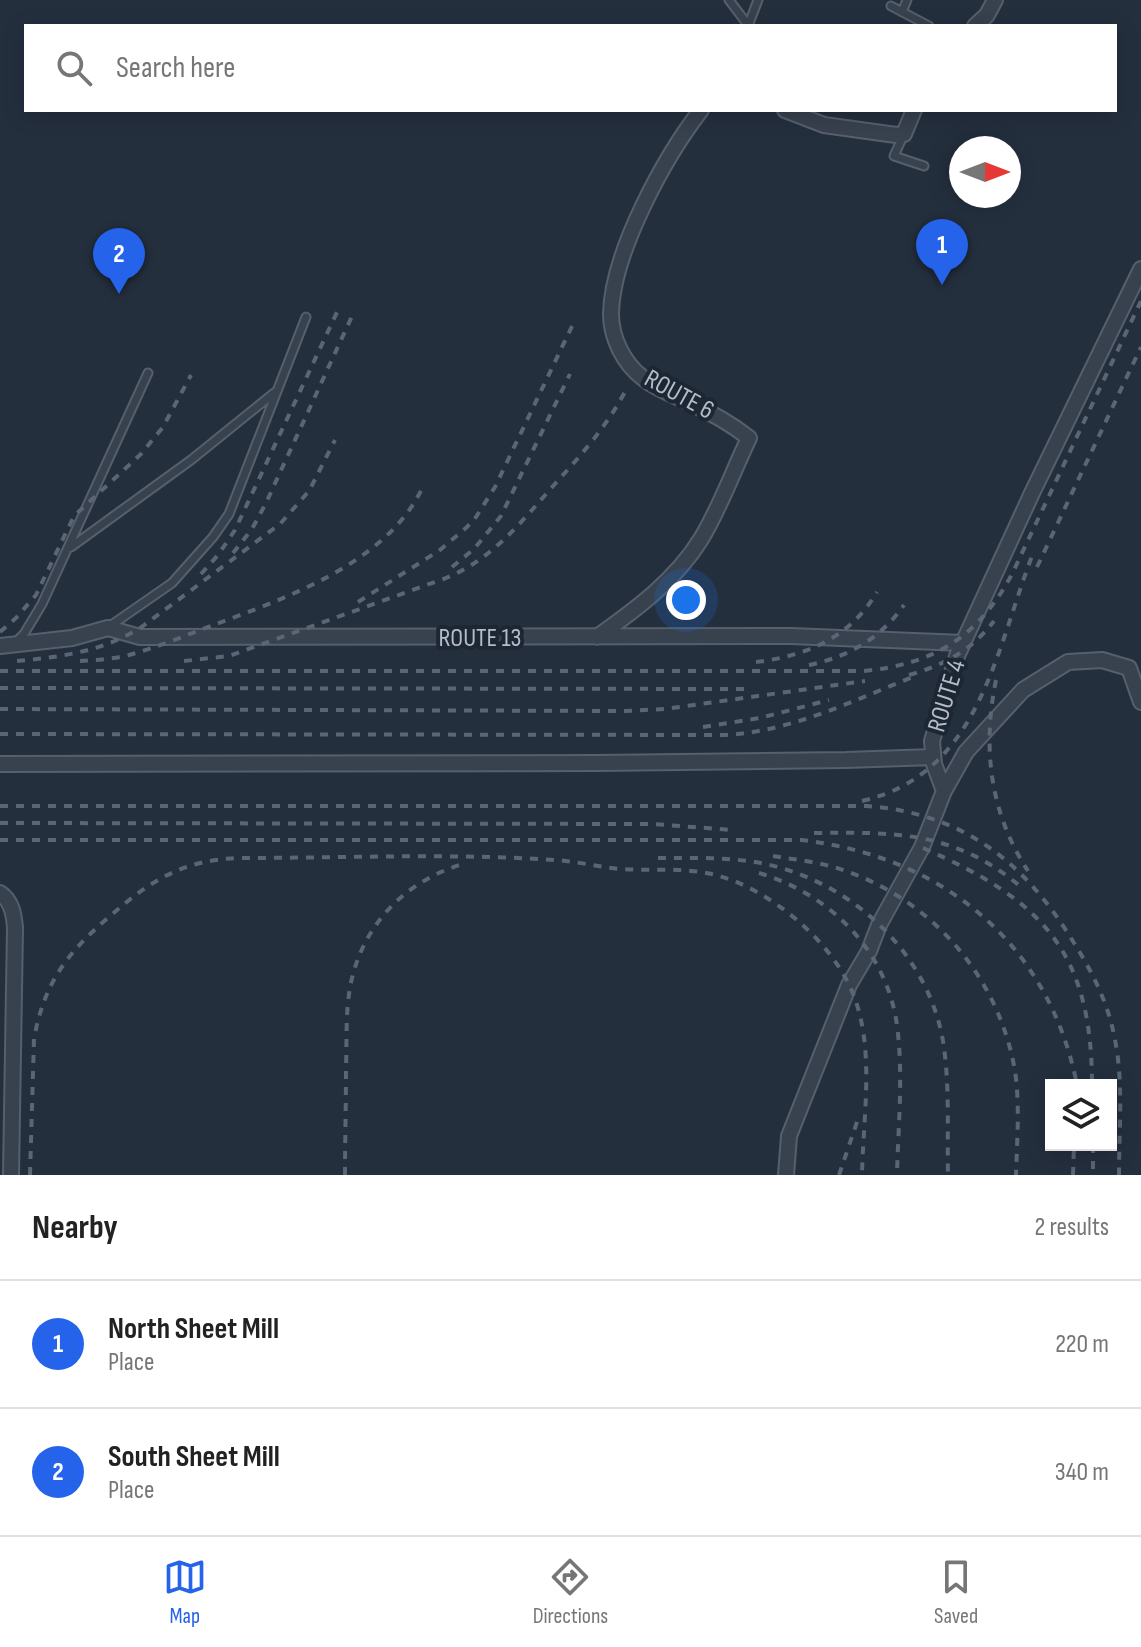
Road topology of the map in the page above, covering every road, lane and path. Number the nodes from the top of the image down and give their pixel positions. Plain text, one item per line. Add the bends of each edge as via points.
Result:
1 (729, 0) edge
2 (758, 0) edge
3 (907, 0) edge
4 (995, 0) edge
5 (891, 6) dead end
6 (902, 12) junction
7 (747, 24) edge
8 (749, 24) edge
9 (925, 24) edge
10 (977, 24) edge
11 (700, 112) edge
12 (790, 112) edge
13 (913, 112) edge
14 (904, 134) junction
15 (924, 166) dead end
16 (1141, 269) edge
17 (306, 317) dead end
18 (148, 373) dead end
19 (277, 391) junction
20 (69, 549) junction
21 (108, 628) junction
22 (596, 637) junction
23 (963, 643) junction
24 (6, 645) edge
25 (1141, 702) edge
26 (933, 757) junction
27 (0, 764) edge
28 (944, 791) junction
29 (0, 893) edge
30 (11, 1175) edge
31 (786, 1175) edge

1 - 7 lane
2 - 8 lane
3 - 6 lane
4 - 10 street
5 - 6 lane
6 - 9 lane
11 - 22 street, ROUTE 6 via 646,199 617,278 613,330 642,378 749,438 711,521 688,557 658,590
12 - 14 street via 824,125
13 - 14 street
14 - 15 lane via 894,156
16 - 23 street, ROUTE 4
17 - 19 lane
18 - 20 lane
19 - 20 lane
19 - 21 lane via 229,514 213,537 165,589
20 - 24 lane via 24,634
21 - 22 street, ROUTE 13 via 140,637
21 - 24 street, ROUTE 13
22 - 23 street, ROUTE 13
23 - 26 street, ROUTE 4 via 932,741
25 - 28 street via 1129,668 1102,660 1068,662 1023,690 966,752
26 - 27 street
26 - 28 street, ROUTE 4
28 - 31 street via 922,847 849,985 789,1136
29 - 30 street via 11,907 15,928

